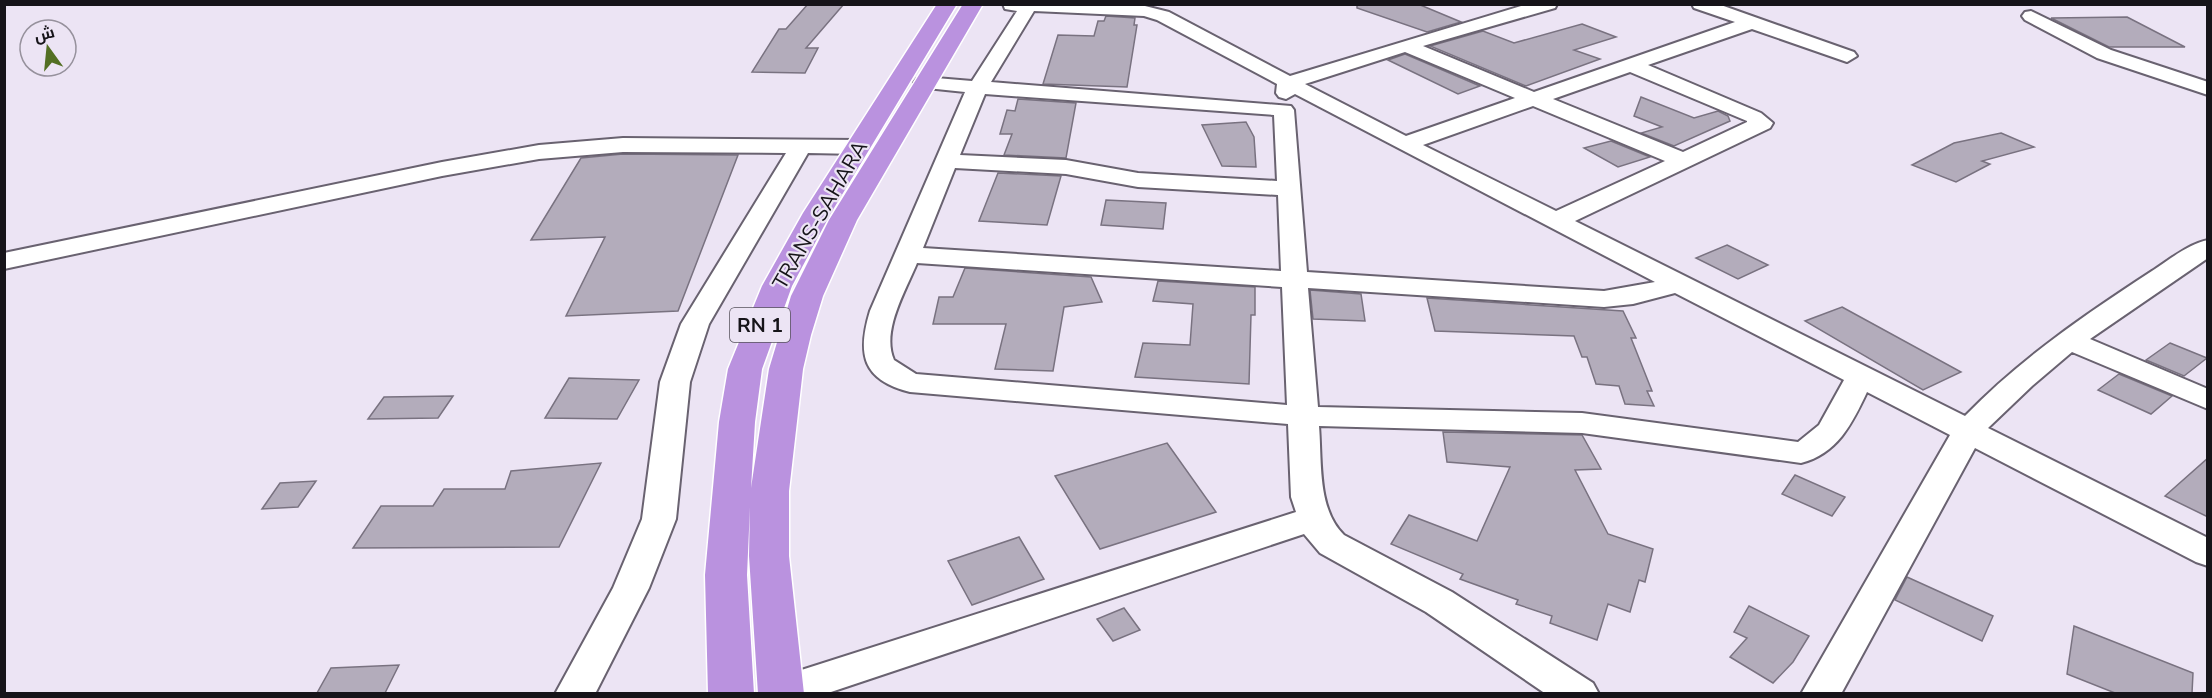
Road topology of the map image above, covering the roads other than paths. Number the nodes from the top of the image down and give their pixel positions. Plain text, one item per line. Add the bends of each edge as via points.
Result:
1 (947, 4) edge
2 (973, 4) edge
3 (1549, 4) edge
4 (1700, 4) edge
5 (1022, 5) edge
6 (2031, 16) dead end
7 (1751, 23) junction
8 (1406, 46) junction
9 (1847, 56) dead end
10 (1630, 65) junction
11 (924, 83) junction
12 (977, 88) junction
13 (2208, 89) edge
14 (1285, 96) junction
15 (1534, 99) junction
16 (1404, 144) junction
17 (801, 146) junction
18 (859, 147) junction
19 (945, 161) junction
20 (1685, 161) junction
21 (1289, 189) junction
22 (1555, 221) junction
23 (2208, 247) edge
24 (906, 255) junction
25 (4, 261) edge
26 (1294, 278) junction
27 (1679, 284) junction
28 (2071, 341) junction
29 (1861, 376) junction
30 (2208, 400) edge
31 (1303, 416) junction
32 (1968, 430) junction
33 (1313, 519) junction
34 (2208, 553) edge
35 (781, 692) edge
36 (576, 693) edge
37 (731, 693) edge
38 (1580, 693) edge
39 (1821, 693) edge

1 - 18 highway, TRANS-SAHARA / RN 1
2 - 11 highway, TRANS-SAHARA / RN 1
3 - 8 street
4 - 7 street
5 - 12 street
5 - 14 street via 1153,12
6 - 13 street via 2104,54
7 - 9 street
7 - 10 street
8 - 14 street
8 - 15 street
10 - 15 street
10 - 20 street via 1761,121 1756,128
11 - 12 street
11 - 35 highway, TRANS-SAHARA / RN 1 via 820,266 786,369 770,491 769,556
12 - 14 street
12 - 19 street
14 - 16 street
14 - 21 street
15 - 16 street
15 - 20 street
16 - 22 street
17 - 18 street
17 - 25 street via 622,145 530,154
17 - 36 street via 695,324 675,382 659,519 631,588
18 - 37 highway, TRANS-SAHARA / RN 1 via 777,286 745,369 736,433 726,576
19 - 21 street via 1066,167 1138,180
19 - 24 street
20 - 22 street
21 - 26 street
22 - 27 street
23 - 28 street via 2119,303
24 - 26 street
24 - 31 street via 874,345 875,356 893,376 910,383
26 - 27 street via 1604,299
26 - 31 street
27 - 29 street
28 - 30 street
28 - 32 street via 1990,406
29 - 31 street via 1824,441 1801,453 1582,423
29 - 32 street
31 - 33 street
32 - 34 street
32 - 39 street
33 - 35 street
33 - 38 street via 1332,544 1447,607 1531,665

